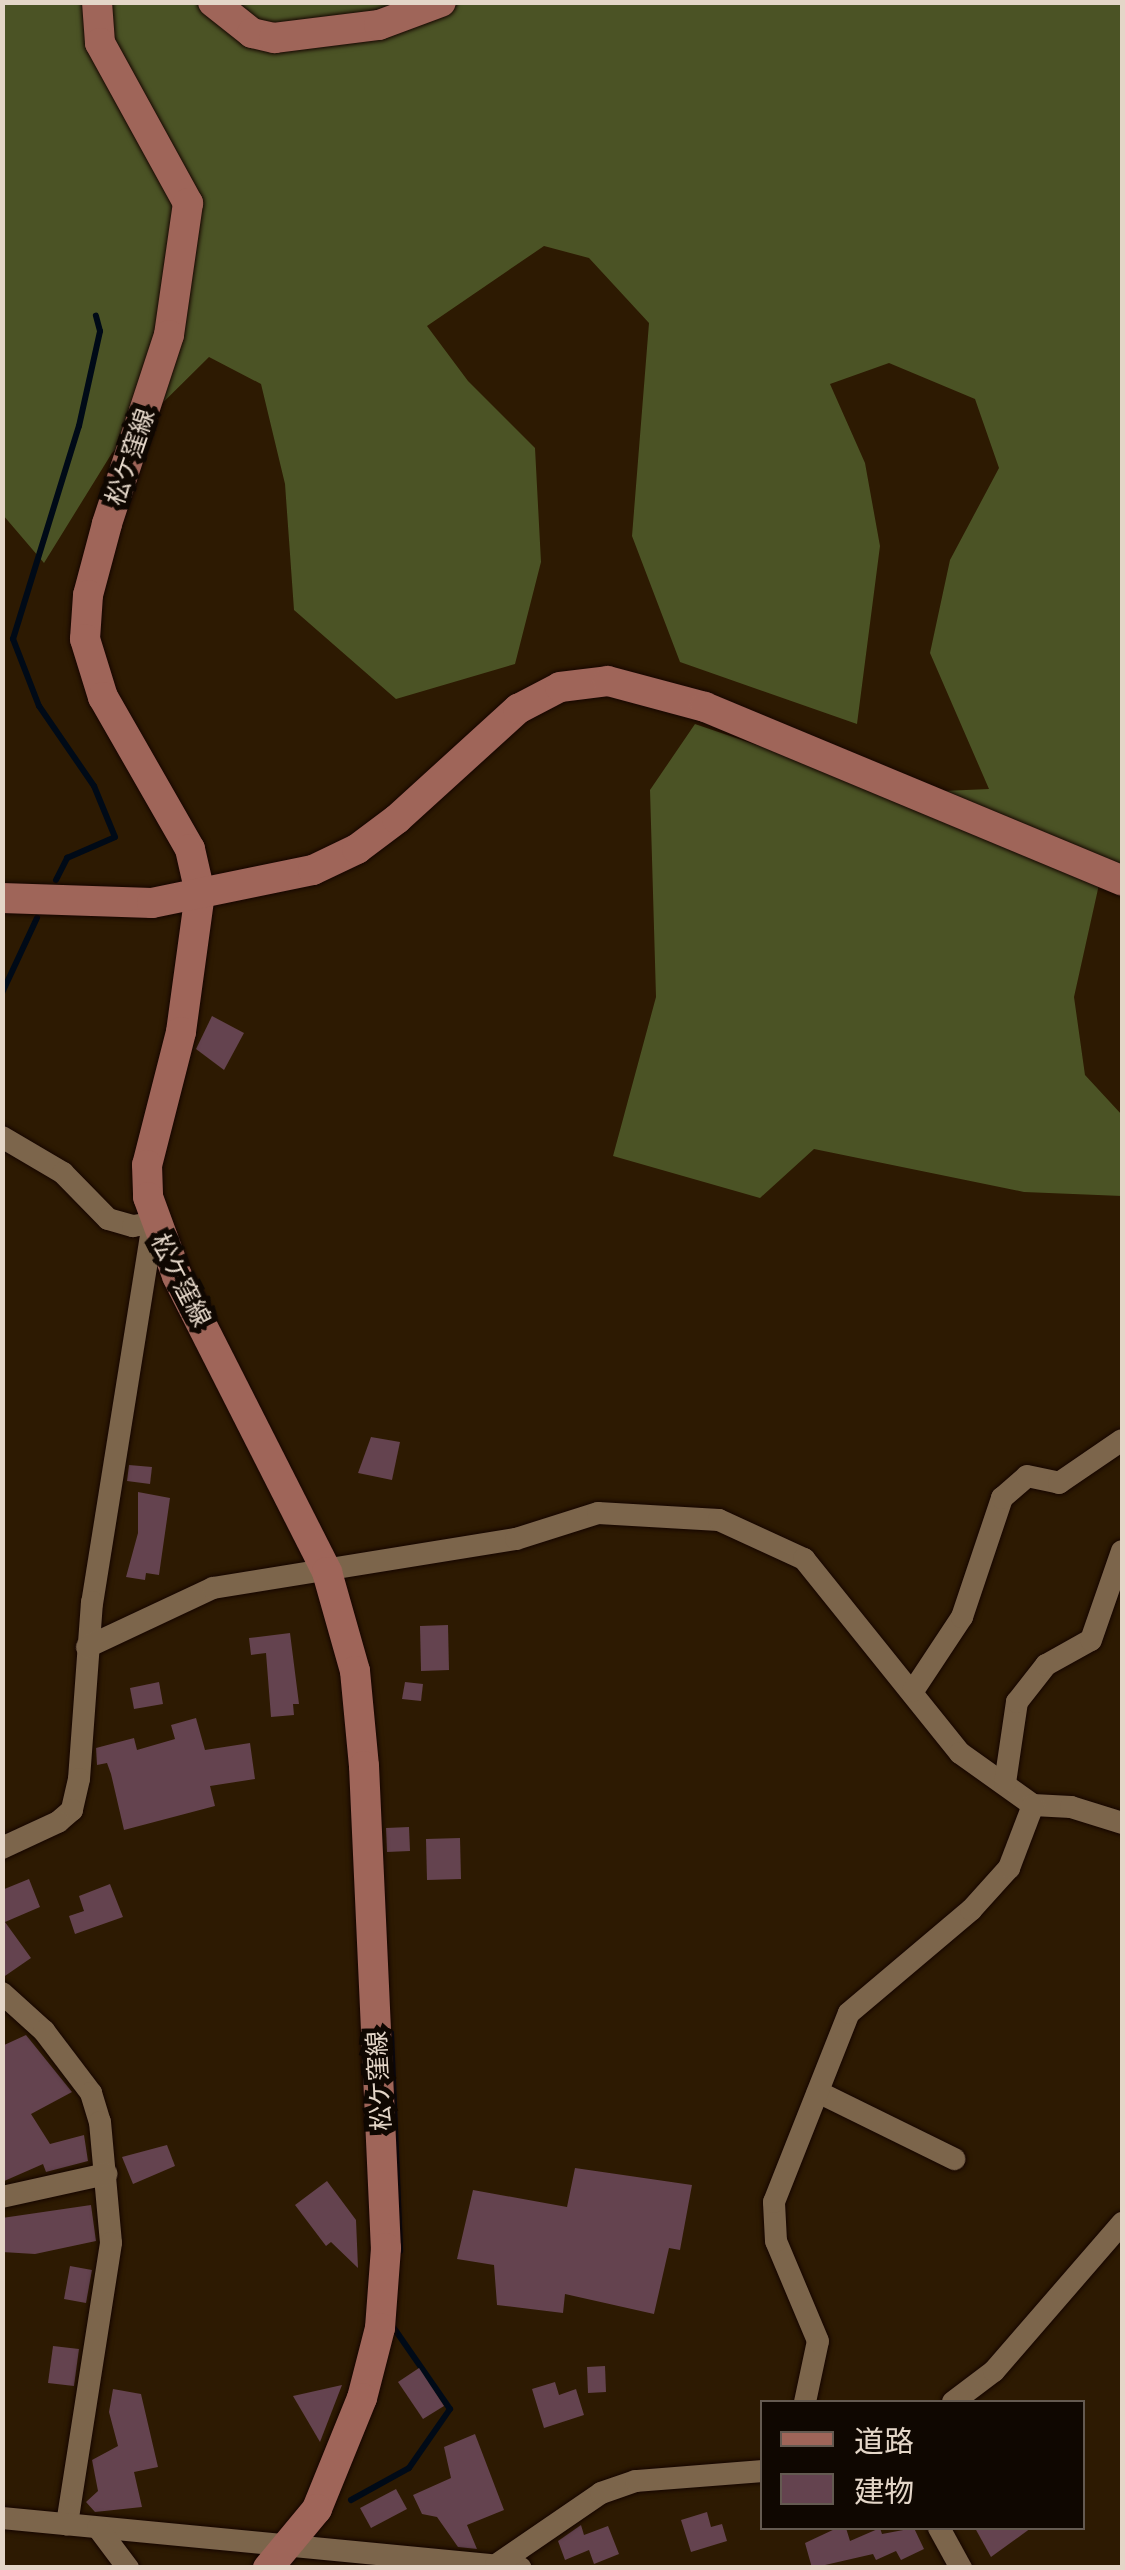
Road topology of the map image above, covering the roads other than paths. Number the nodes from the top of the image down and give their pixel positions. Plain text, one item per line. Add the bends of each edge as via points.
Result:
1 (97, 2) edge
2 (213, 2) edge
3 (442, 2) edge
4 (1122, 881) edge
5 (200, 893) junction
6 (2, 898) edge
7 (2, 1137) edge
8 (153, 1223) junction
9 (1115, 1445) edge
10 (1122, 1470) edge
11 (1122, 1552) edge
12 (328, 1572) junction
13 (87, 1647) junction
14 (913, 1691) junction
15 (1006, 1783) junction
16 (1033, 1805) junction
17 (1122, 1823) edge
18 (2, 1848) edge
19 (2, 1993) edge
20 (818, 2092) junction
21 (954, 2159) dead end
22 (106, 2174) junction
23 (2, 2197) edge
24 (1122, 2223) edge
25 (806, 2400) edge
26 (956, 2400) edge
27 (760, 2471) edge
28 (2, 2518) edge
29 (67, 2525) junction
30 (98, 2528) junction
31 (940, 2530) edge
32 (276, 2557) edge
33 (496, 2565) edge
34 (461, 2566) edge
35 (128, 2568) edge
36 (521, 2568) edge
37 (962, 2568) edge

1 - 5 street, 松ケ窪線 via 100,43 178,176 188,219 170,334 107,524 84,639 103,697 190,849
2 - 3 street via 252,34 274,38 379,24
4 - 5 street via 705,707 608,681 560,687 518,709 357,849 313,870
5 - 6 street via 152,903
5 - 8 street, 松ケ窪線 via 181,1032 147,1165
7 - 8 street via 63,1173 108,1218 134,1226
8 - 12 street, 松ケ窪線
8 - 13 street
9 - 10 street
9 - 14 street via 1059,1483 1027,1476 1002,1498 962,1617
11 - 15 street via 1091,1640 1046,1664 1017,1702
12 - 13 street via 213,1588
12 - 14 street via 516,1540 598,1513 719,1520 804,1559
12 - 32 street, 松ケ窪線 via 355,1670 364,1766 386,2248 380,2328 362,2398 317,2509
13 - 18 street via 72,1810
14 - 15 street via 960,1753
15 - 16 street
16 - 17 street via 1070,1806
16 - 20 street via 1008,1868 984,1896 849,2013
19 - 22 street via 44,2030 91,2094
20 - 21 street
20 - 25 street via 774,2202 776,2241 818,2342
22 - 23 street
22 - 29 street via 111,2243
24 - 26 street via 994,2371
27 - 33 street via 618,2486
28 - 29 street
29 - 30 street
30 - 32 street
30 - 35 street
31 - 37 street
32 - 34 street
33 - 34 street
33 - 36 street

